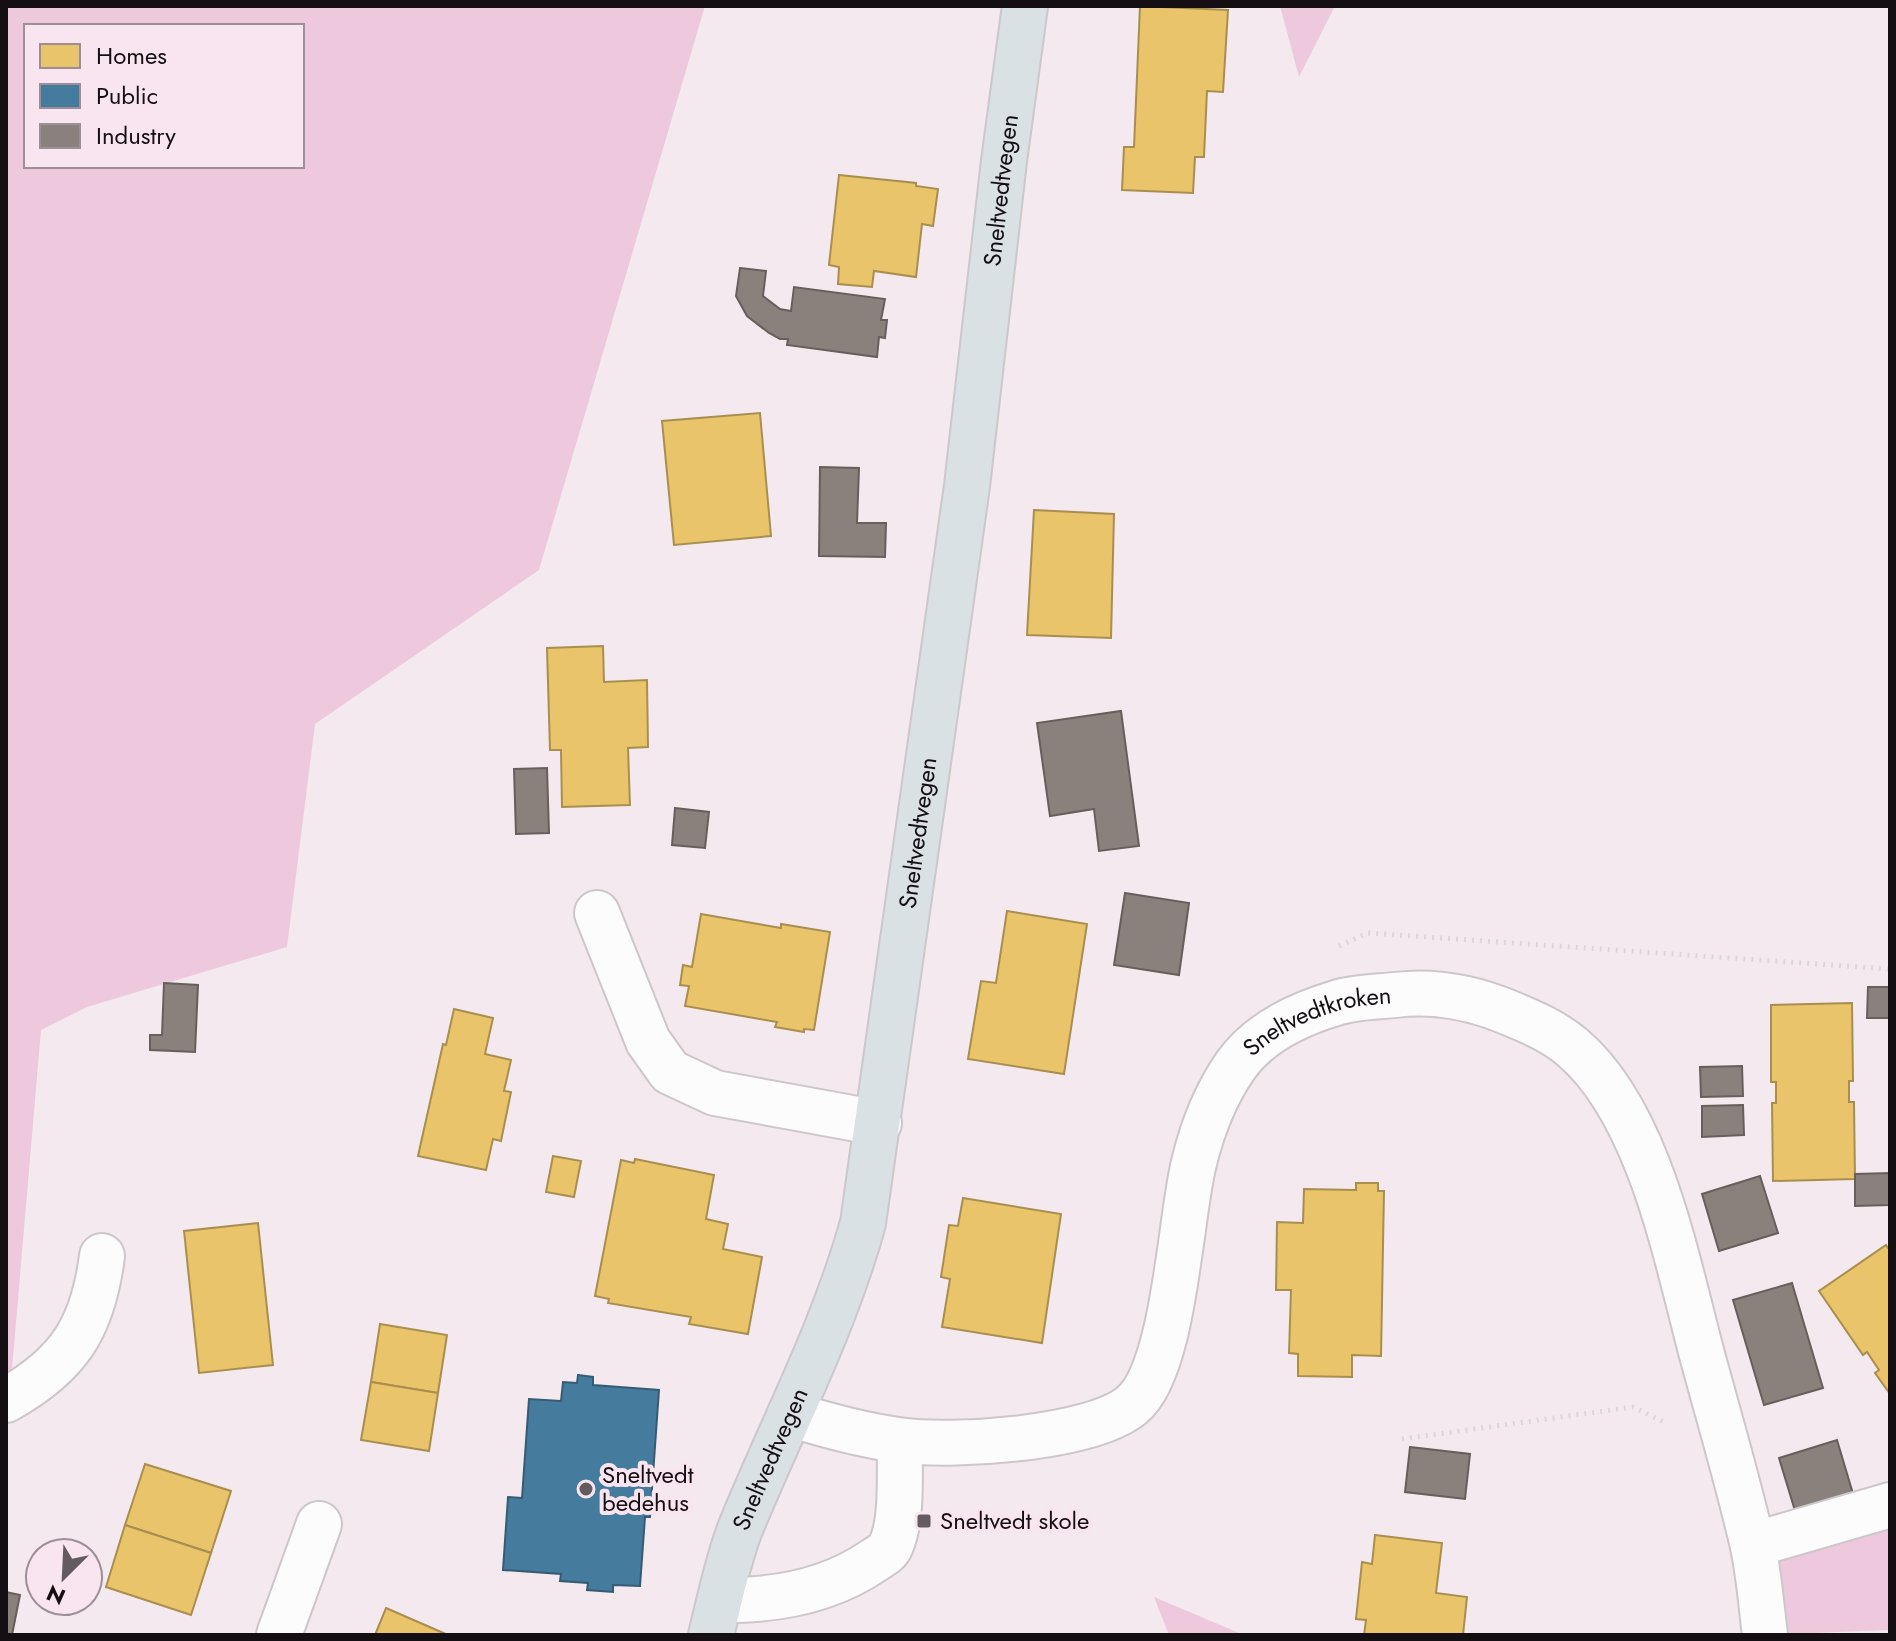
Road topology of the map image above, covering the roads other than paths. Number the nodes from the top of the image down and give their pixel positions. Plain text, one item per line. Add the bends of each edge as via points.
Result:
1 (1025, 6) edge
2 (597, 913) dead end
3 (879, 1123) junction
4 (102, 1256) dead end
5 (6, 1400) edge
6 (790, 1414) junction
7 (900, 1441) junction
8 (1890, 1505) edge
9 (319, 1524) dead end
10 (1753, 1545) junction
11 (715, 1617) edge
12 (279, 1635) edge
13 (1765, 1635) edge

1 - 3 main road, Sneltvedtvegen via 967,486
2 - 3 street via 648,1041 670,1072 715,1093
3 - 6 main road, Sneltvedtvegen via 863,1223 849,1272
4 - 5 street via 98,1289 81,1334 59,1362
6 - 7 street, Sneltvedtkroken
6 - 11 main road, Sneltvedtvegen via 739,1532
7 - 10 street, Sneltvedtkroken via 960,1443 1052,1435 1132,1407 1147,1388 1166,1335 1204,1128 1240,1059 1278,1026 1339,1002 1412,993 1451,996 1485,1002 1548,1029 1601,1079 1626,1118 1652,1178
7 - 11 street via 897,1530 890,1550 851,1576 814,1589 749,1600
8 - 10 street
9 - 12 street
10 - 13 street, Sneltvedtkroken

